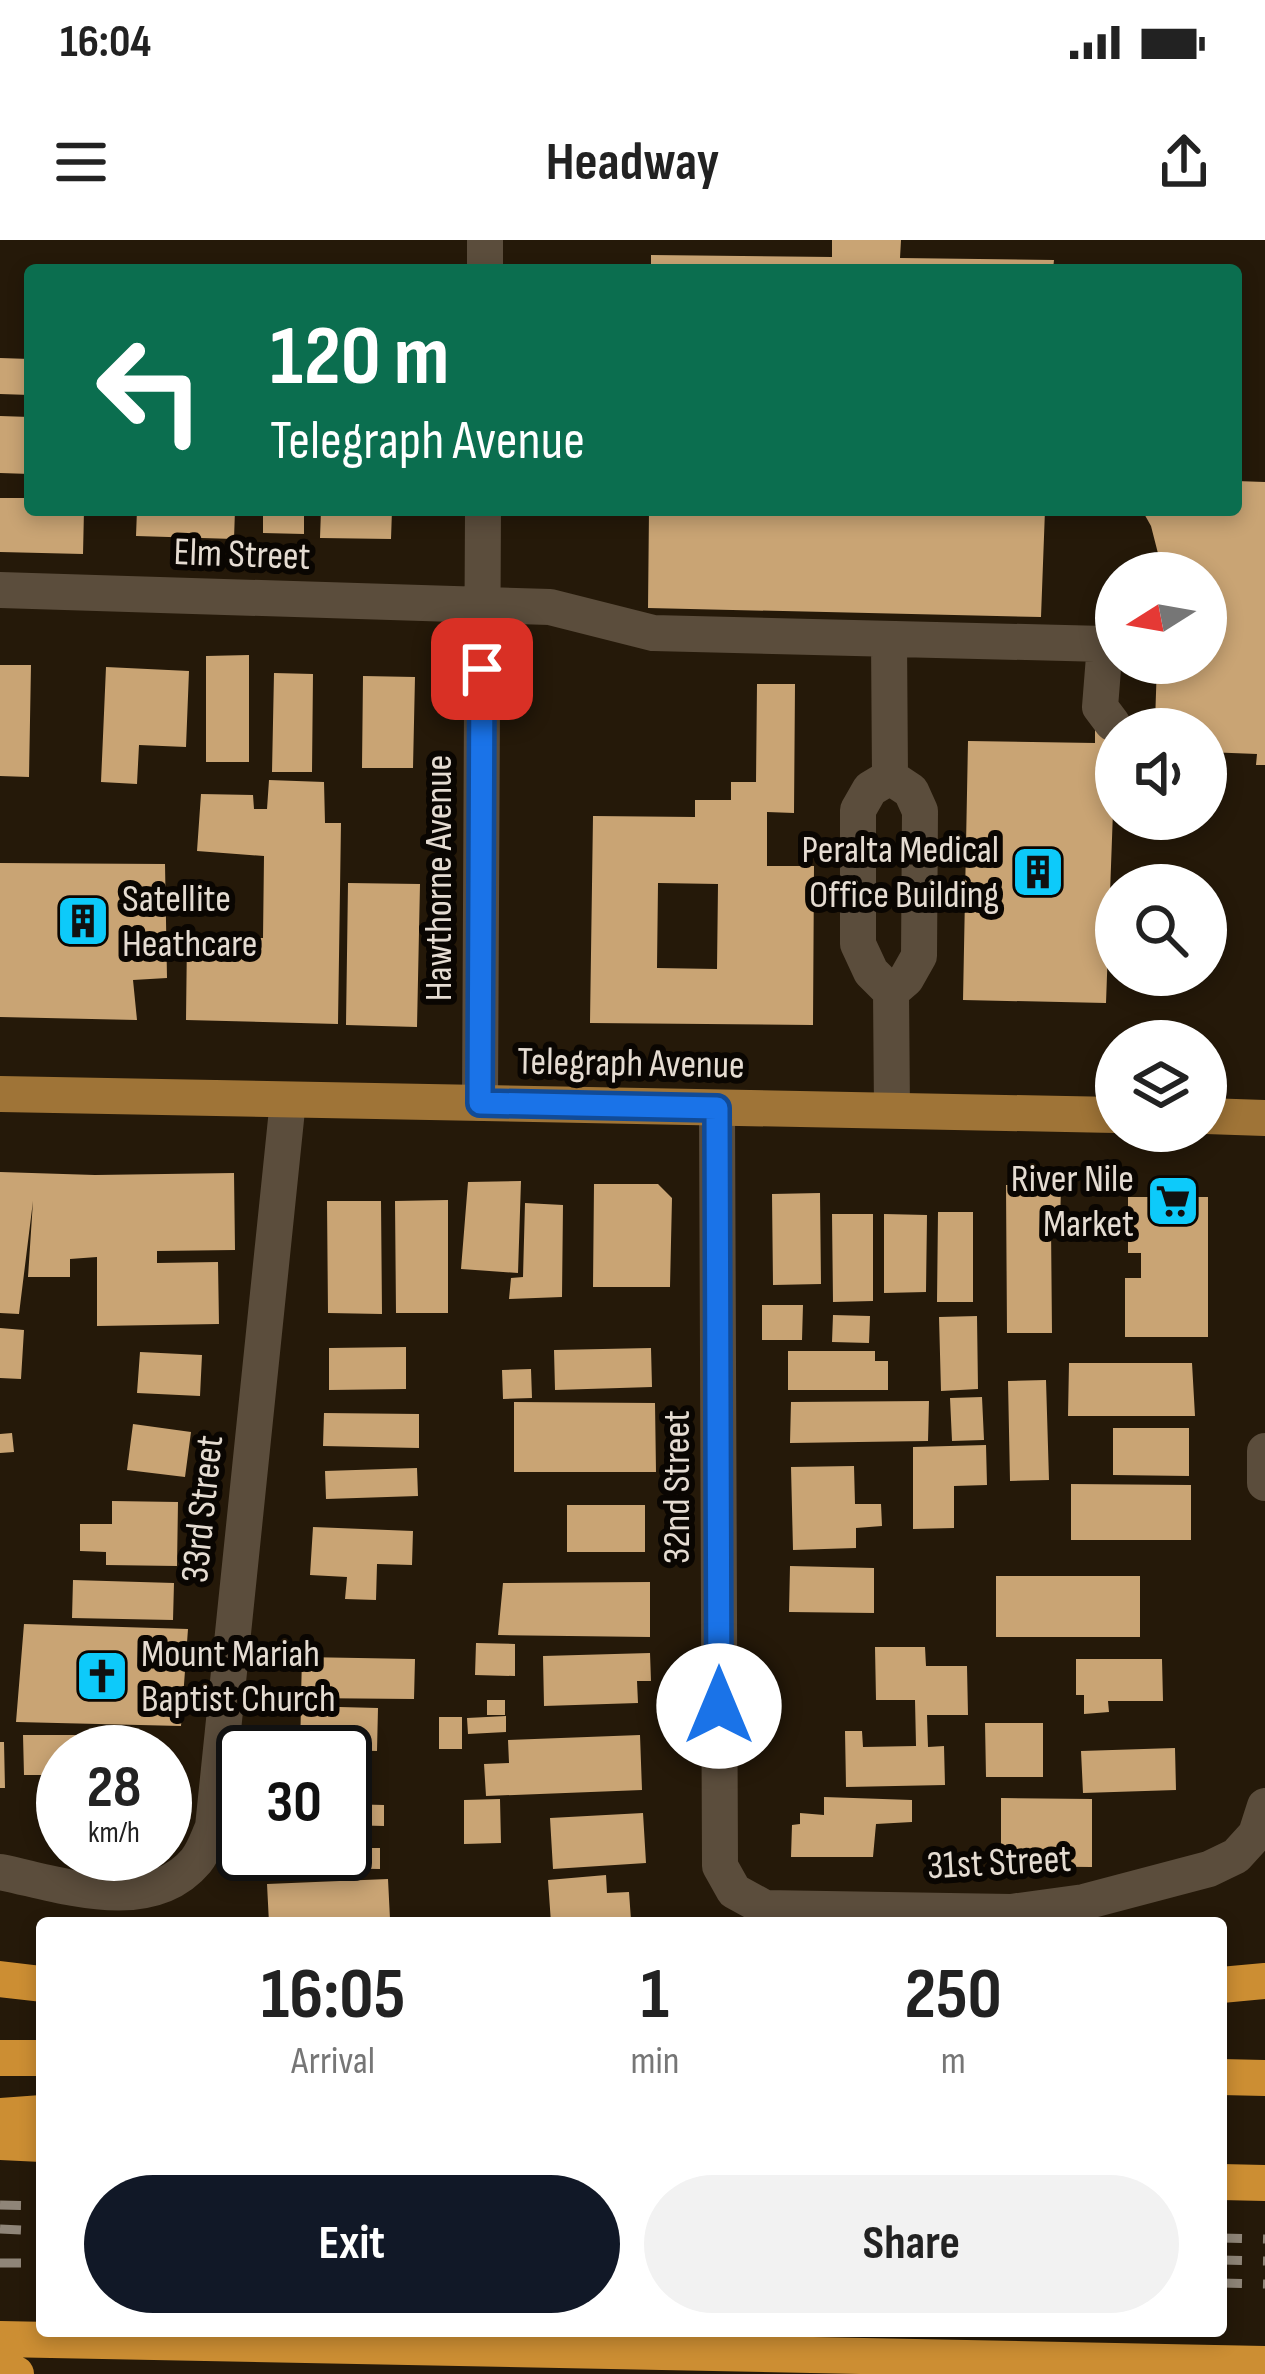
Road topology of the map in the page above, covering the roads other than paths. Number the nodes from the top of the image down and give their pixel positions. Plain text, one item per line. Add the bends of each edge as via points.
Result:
1 (483, 516) edge
2 (0, 590) edge
3 (483, 603) junction
4 (889, 639) junction
5 (1101, 708) edge
6 (890, 777) junction
7 (891, 992) junction
8 (0, 1094) edge
9 (289, 1100) junction
10 (480, 1103) junction
11 (717, 1108) junction
12 (892, 1110) junction
13 (1095, 1114) edge
14 (1227, 1117) edge
15 (1265, 1118) edge
16 (1265, 1450) edge
17 (1265, 1484) edge
18 (1265, 1806) edge
19 (721, 1866) joint
20 (0, 1872) edge
21 (0, 1979) edge
22 (1265, 1981) edge
23 (36, 1983) edge
24 (1227, 1984) edge
25 (36, 2057) edge
26 (0, 2058) edge
27 (1227, 2077) edge
28 (1265, 2078) edge
29 (36, 2113) edge
30 (0, 2116) edge
31 (0, 2142) edge
32 (36, 2144) edge
33 (1227, 2182) edge
34 (1265, 2183) edge
35 (0, 2339) edge
36 (1265, 2364) edge
37 (0, 2368) edge
38 (16, 2374) edge

1 - 3 street, Hawthorne Avenue
2 - 3 street, Elm Street
3 - 4 street, Elm Street via 550,607 652,633
3 - 10 street, Hawthorne Avenue
4 - 5 street, Elm Street via 1105,644
4 - 6 street
6 - 7 street via 920,811 919,956
6 - 7 street via 870,789 858,810 858,944
7 - 12 street
8 - 9 main road, Telegraph Avenue
9 - 10 main road, Telegraph Avenue
9 - 20 street, 33rd Street via 213,1827 184,1873 132,1892
10 - 11 main road, Telegraph Avenue
11 - 12 main road, Telegraph Avenue
11 - 19 street, 32nd Street
12 - 13 main road, Telegraph Avenue
14 - 15 main road
16 - 17 street
18 - 19 street, 31st Street via 1256,1834 1209,1869 1011,1912 765,1908 734,1892
21 - 23 highway
22 - 24 highway
25 - 26 highway
27 - 28 highway
29 - 30 highway
31 - 32 highway
33 - 34 highway
35 - 36 highway
37 - 38 highway

